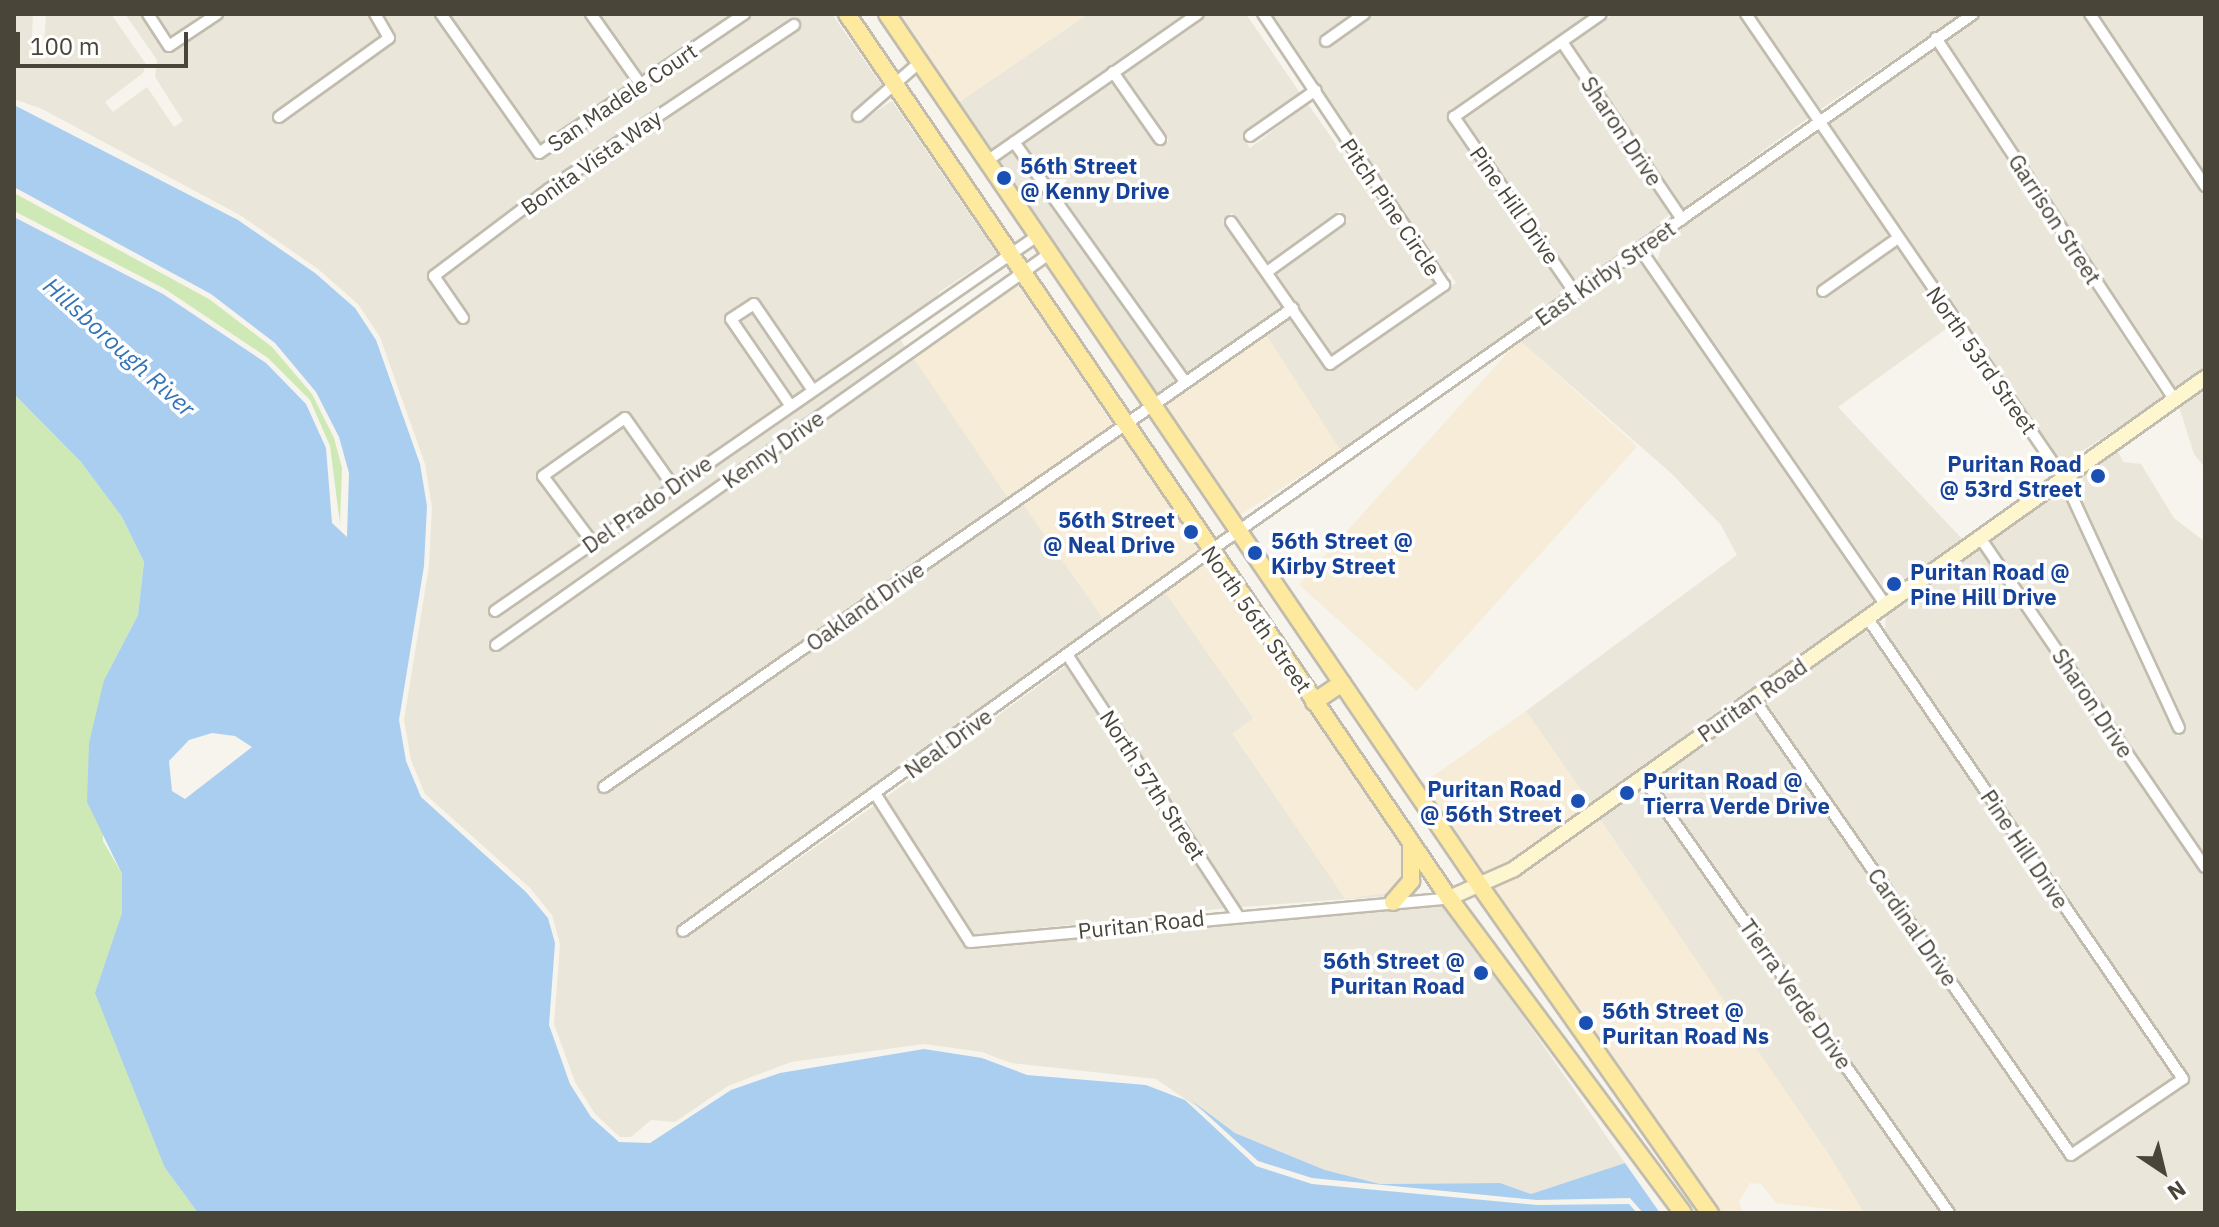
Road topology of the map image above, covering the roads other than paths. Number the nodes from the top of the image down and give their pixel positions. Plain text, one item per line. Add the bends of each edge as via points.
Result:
1 (148, 14) edge
2 (217, 14) edge
3 (375, 14) edge
4 (441, 14) edge
5 (591, 14) edge
6 (744, 14) edge
7 (847, 14) edge
8 (887, 14) edge
9 (1198, 14) edge
10 (1263, 14) edge
11 (1364, 14) edge
12 (1601, 14) edge
13 (1746, 14) edge
14 (1973, 14) edge
15 (2090, 14) edge
16 (794, 25) dead end
17 (1936, 38) junction
18 (1326, 41) dead end
19 (1562, 42) junction
20 (919, 63) junction
21 (1113, 72) junction
22 (892, 82) junction
23 (641, 85) junction
24 (1316, 90) junction
25 (858, 116) dead end
26 (279, 117) dead end
27 (1820, 118) junction
28 (1250, 136) dead end
29 (1160, 139) dead end
30 (1014, 142) junction
31 (987, 161) junction
32 (2205, 186) edge
33 (1682, 219) junction
34 (1339, 220) dead end
35 (1231, 222) dead end
36 (1037, 236) junction
37 (1898, 238) junction
38 (1640, 249) junction
39 (1010, 254) junction
40 (1049, 254) junction
41 (1267, 272) junction
42 (1023, 273) junction
43 (1823, 291) dead end
44 (1575, 293) junction
45 (1293, 308) junction
46 (463, 318) dead end
47 (2205, 378) edge
48 (1185, 382) junction
49 (812, 389) junction
50 (2174, 399) junction
51 (790, 405) junction
52 (1151, 406) junction
53 (1125, 424) junction
54 (2064, 479) junction
55 (673, 486) junction
56 (1237, 531) junction
57 (1981, 539) junction
58 (592, 542) junction
59 (1210, 551) junction
60 (1886, 606) junction
61 (495, 611) dead end
62 (1868, 619) junction
63 (496, 645) dead end
64 (1068, 656) junction
65 (1342, 683) junction
66 (1754, 699) junction
67 (1314, 702) junction
68 (2179, 728) dead end
69 (1642, 776) junction
70 (604, 787) dead end
71 (876, 795) junction
72 (1411, 844) junction
73 (2205, 867) edge
74 (1480, 886) junction
75 (1449, 898) junction
76 (1393, 902) junction
77 (1237, 914) junction
78 (683, 931) dead end
79 (1647, 1123) junction
80 (1627, 1137) junction
81 (2071, 1155) joint
82 (1683, 1213) edge
83 (1710, 1213) edge
84 (1949, 1213) edge

1 - 2 street via 169,46
3 - 26 street via 389,38
4 - 23 street, San Madele Court via 539,153
5 - 23 street
6 - 23 street, San Madele Court
7 - 22 main road, North 56th Street
8 - 20 main road, North 56th Street
9 - 21 street
10 - 24 street, Pitch Pine Circle
11 - 18 street
12 - 19 street
13 - 27 street, North 53rd Street
14 - 17 street, East Kirby Street
15 - 32 street
16 - 46 street, Bonita Vista Way via 549,189 434,276
17 - 27 street, East Kirby Street
17 - 50 street, Garrison Street
19 - 33 street, Sharon Drive
19 - 44 street, Pine Hill Drive via 1454,117
20 - 22 street
20 - 31 main road, North 56th Street
21 - 29 street
21 - 30 street
22 - 25 street
22 - 39 main road, North 56th Street
24 - 28 street
24 - 45 street, Pitch Pine Circle via 1328,116 1444,285 1330,364
27 - 33 street, East Kirby Street
27 - 37 street, North 53rd Street
30 - 31 street
30 - 48 street
31 - 36 main road, North 56th Street
33 - 38 street, East Kirby Street
34 - 41 street
35 - 41 street
36 - 39 street, Del Prado Drive
36 - 40 main road, North 56th Street
37 - 43 street
37 - 54 street, North 53rd Street
38 - 44 street, East Kirby Street
38 - 60 street
39 - 42 main road, North 56th Street
39 - 49 street, Del Prado Drive
40 - 42 street, Kenny Drive
40 - 52 main road, North 56th Street
41 - 45 street
42 - 53 main road, North 56th Street
42 - 63 street, Kenny Drive
44 - 56 street, East Kirby Street
45 - 48 street
47 - 50 street, Puritan Road
48 - 52 street
49 - 51 street, Del Prado Drive
49 - 51 street via 754,304 731,319
50 - 54 street, Puritan Road
51 - 55 street, Del Prado Drive
52 - 53 street, Oakland Drive
52 - 56 main road, North 56th Street
53 - 59 main road, North 56th Street
53 - 70 street, Oakland Drive
54 - 57 street, Puritan Road
54 - 68 street, North 53rd Street
55 - 58 street, Del Prado Drive
55 - 58 street via 625,418 543,476
56 - 59 street, East Kirby Street
56 - 65 main road, North 56th Street
57 - 60 street, Puritan Road
57 - 73 street, Sharon Drive
58 - 61 street, Del Prado Drive
59 - 64 street, Neal Drive
59 - 67 main road, North 56th Street
60 - 62 street, Puritan Road
62 - 66 street, Puritan Road
62 - 81 street, Pine Hill Drive via 2183,1079
64 - 71 street, Neal Drive
64 - 77 street, North 57th Street
65 - 67 main road
65 - 74 main road, North 56th Street
66 - 69 street, Puritan Road
66 - 81 street, Cardinal Drive
67 - 72 main road, North 56th Street
69 - 74 street, Puritan Road via 1514,869
69 - 84 street, Tierra Verde Drive
71 - 77 street, Puritan Road via 970,942
71 - 78 street, Neal Drive
72 - 75 main road, North 56th Street
72 - 76 main road via 1411,881
74 - 75 street, Puritan Road
74 - 79 main road, North 56th Street
75 - 76 street, Puritan Road
75 - 80 main road, North 56th Street
76 - 77 street, Puritan Road
79 - 80 main road
79 - 83 main road, North 56th Street
80 - 82 main road, North 56th Street

